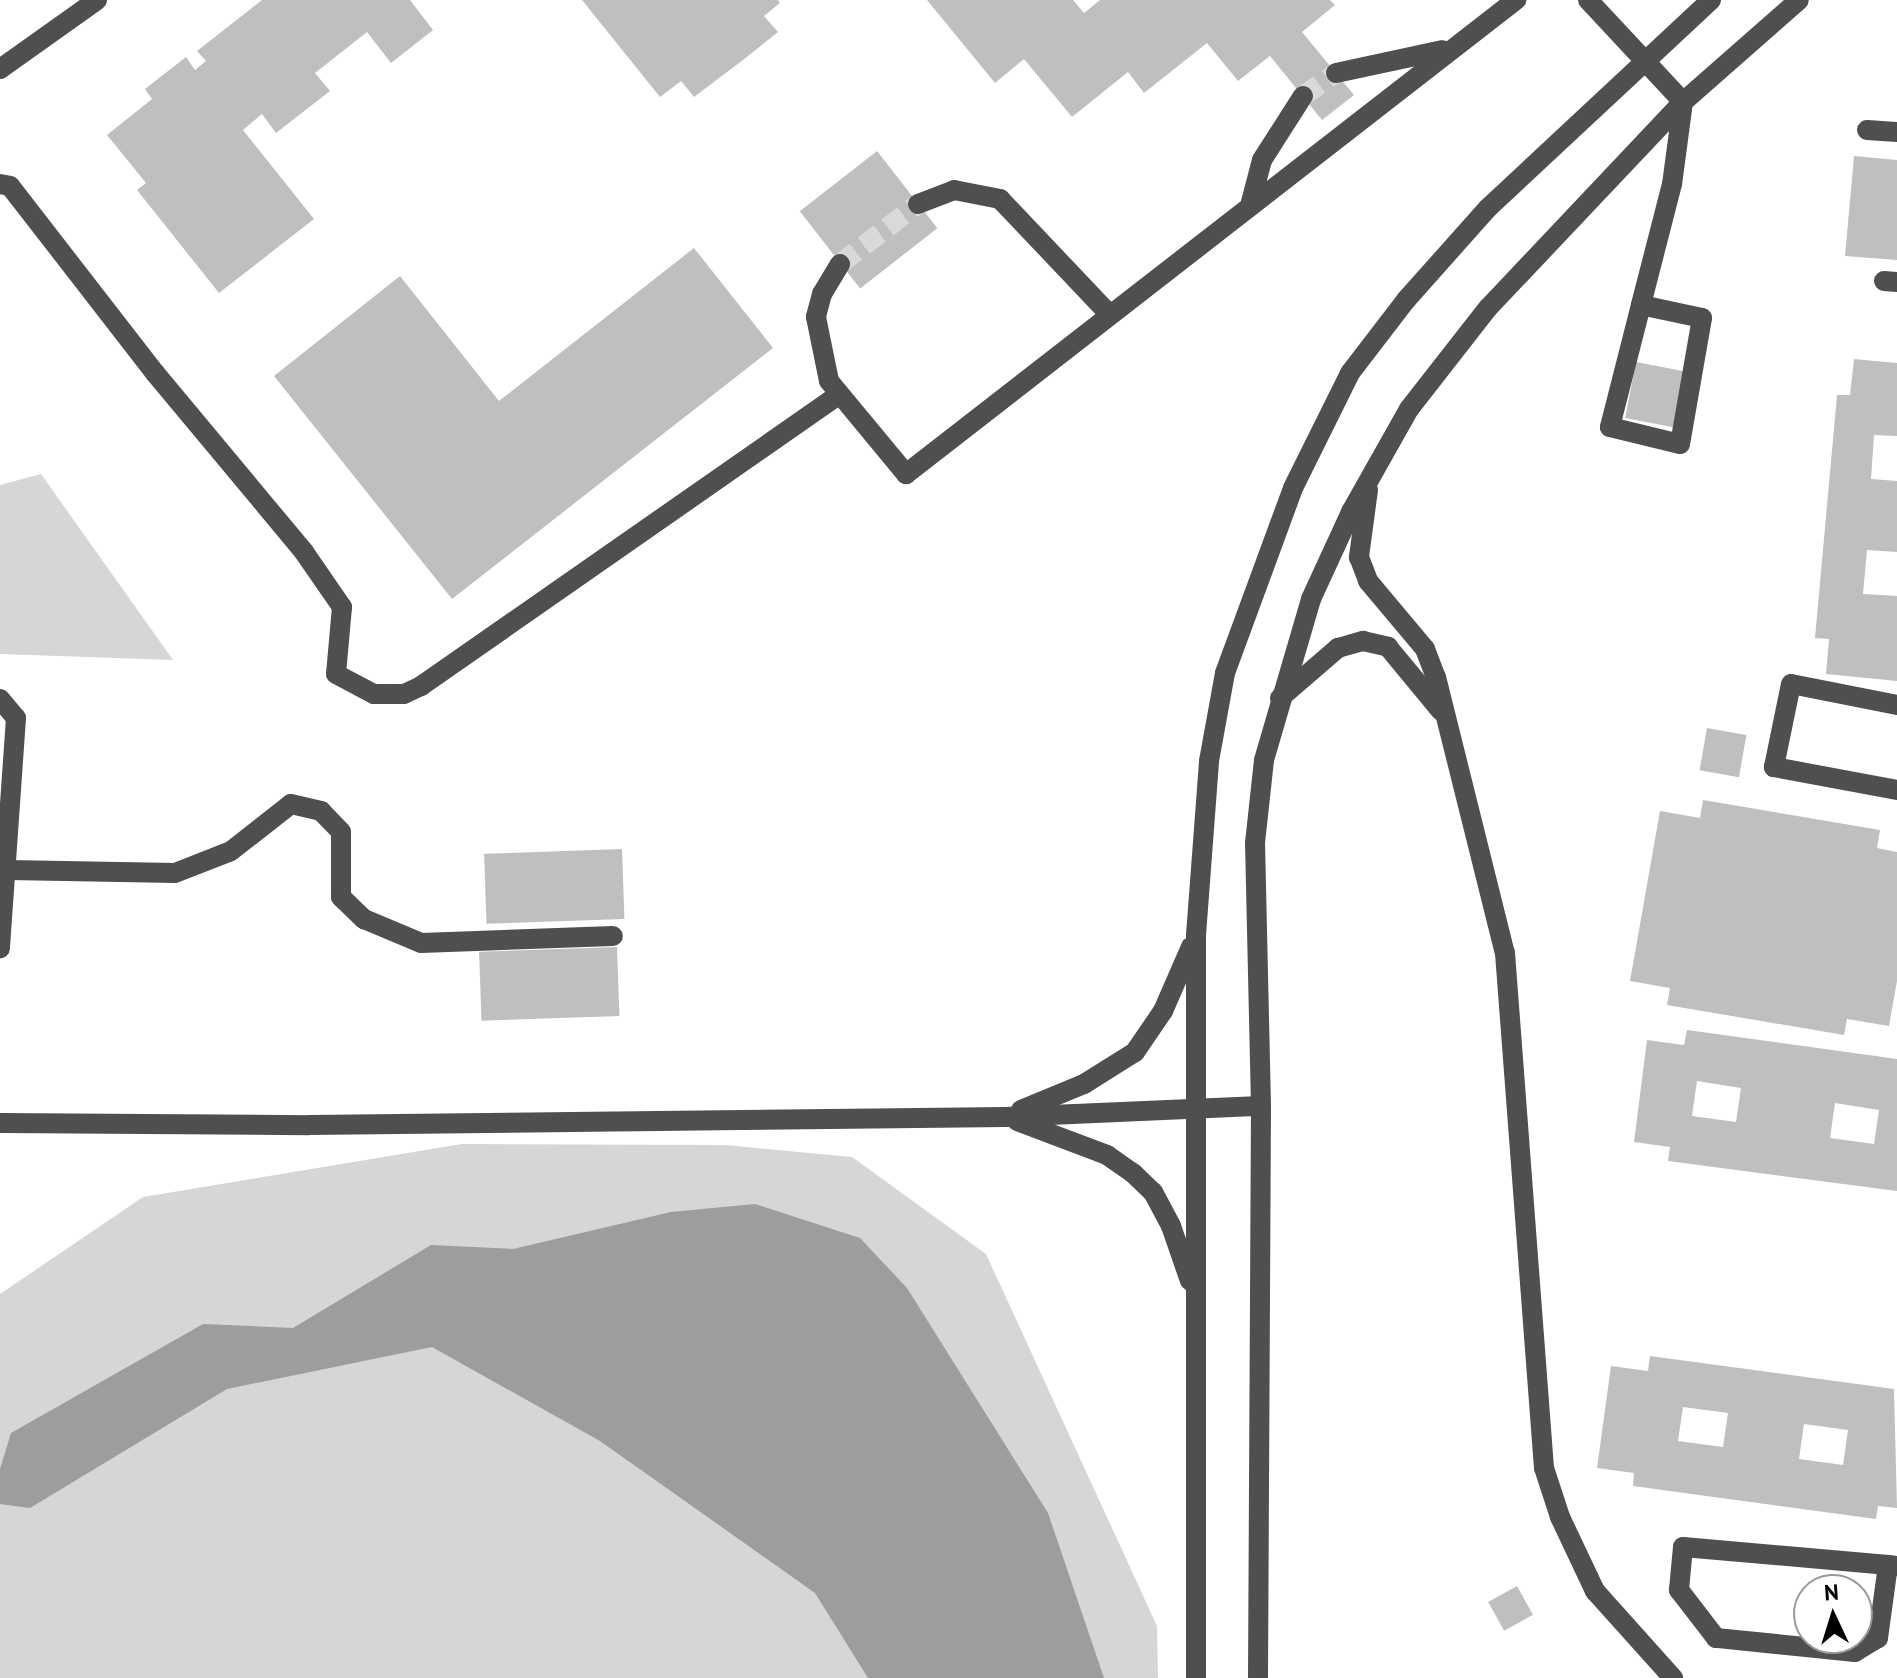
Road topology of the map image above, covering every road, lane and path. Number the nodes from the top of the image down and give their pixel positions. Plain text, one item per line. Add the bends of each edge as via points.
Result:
1 (97, 0) edge
2 (1516, 0) edge
3 (1588, 0) edge
4 (1711, 0) edge
5 (1799, 0) edge
6 (1458, 46) junction
7 (1649, 60) junction
8 (0, 69) edge
9 (1336, 73) tunnel mouth
10 (1303, 96) tunnel mouth
11 (1683, 102) junction
12 (1867, 130) dead end
13 (1897, 132) edge
14 (0, 184) edge
15 (1251, 202) junction
16 (918, 204) tunnel mouth
17 (840, 264) tunnel mouth
18 (1641, 305) junction
19 (1109, 314) junction
20 (837, 396) junction
21 (1370, 475) junction
22 (1280, 698) junction
23 (0, 699) edge
24 (1897, 705) edge
25 (1443, 714) junction
26 (1897, 790) edge
27 (8, 870) junction
28 (1196, 935) junction
29 (613, 936) dead end
30 (0, 948) edge
31 (1261, 1106) junction
32 (1193, 1108) junction
33 (1006, 1117) junction
34 (0, 1123) edge
35 (1197, 1298) junction
36 (1892, 1566) edge
37 (1196, 1678) edge
38 (1258, 1678) edge
39 (1673, 1678) edge

1 - 8 street
2 - 6 street
3 - 7 street
4 - 7 street
5 - 11 street
6 - 9 street
6 - 15 street
7 - 11 street
7 - 28 street via 1488,208 1350,373 1317,432 1225,673 1209,761
10 - 15 street via 1262,160
11 - 18 street via 1680,147
11 - 21 street via 1488,308 1409,409
12 - 13 street
14 - 20 street via 10,186 155,373 304,552 342,607 336,674 374,694 404,694 421,686
15 - 19 street
16 - 19 street via 954,190 1000,199
17 - 20 street via 822,294 816,317 823,361
18 - 18 street via 1610,427 1680,444 1702,318
19 - 20 street via 906,474
21 - 22 street via 1311,599
21 - 25 street via 1359,557 1368,581 1425,649
22 - 25 street via 1338,648 1363,641 1388,647
22 - 31 street via 1264,760 1255,843
23 - 27 street via 16,718
24 - 26 street via 1791,684 1774,767
25 - 39 street via 1505,953 1544,1468 1595,1591
27 - 29 street via 175,873 231,851 270,815 291,804 321,811 341,832 341,897 364,919 421,943
27 - 30 street
28 - 32 street
28 - 33 street via 1163,1011 1135,1052 1084,1084
31 - 32 street
31 - 38 street
32 - 33 street
32 - 35 street
33 - 34 street
33 - 35 street via 1107,1155 1133,1173 1153,1192 1171,1226
35 - 37 street
36 - 36 street via 1878,1638 1855,1652 1716,1638 1679,1590 1683,1547

